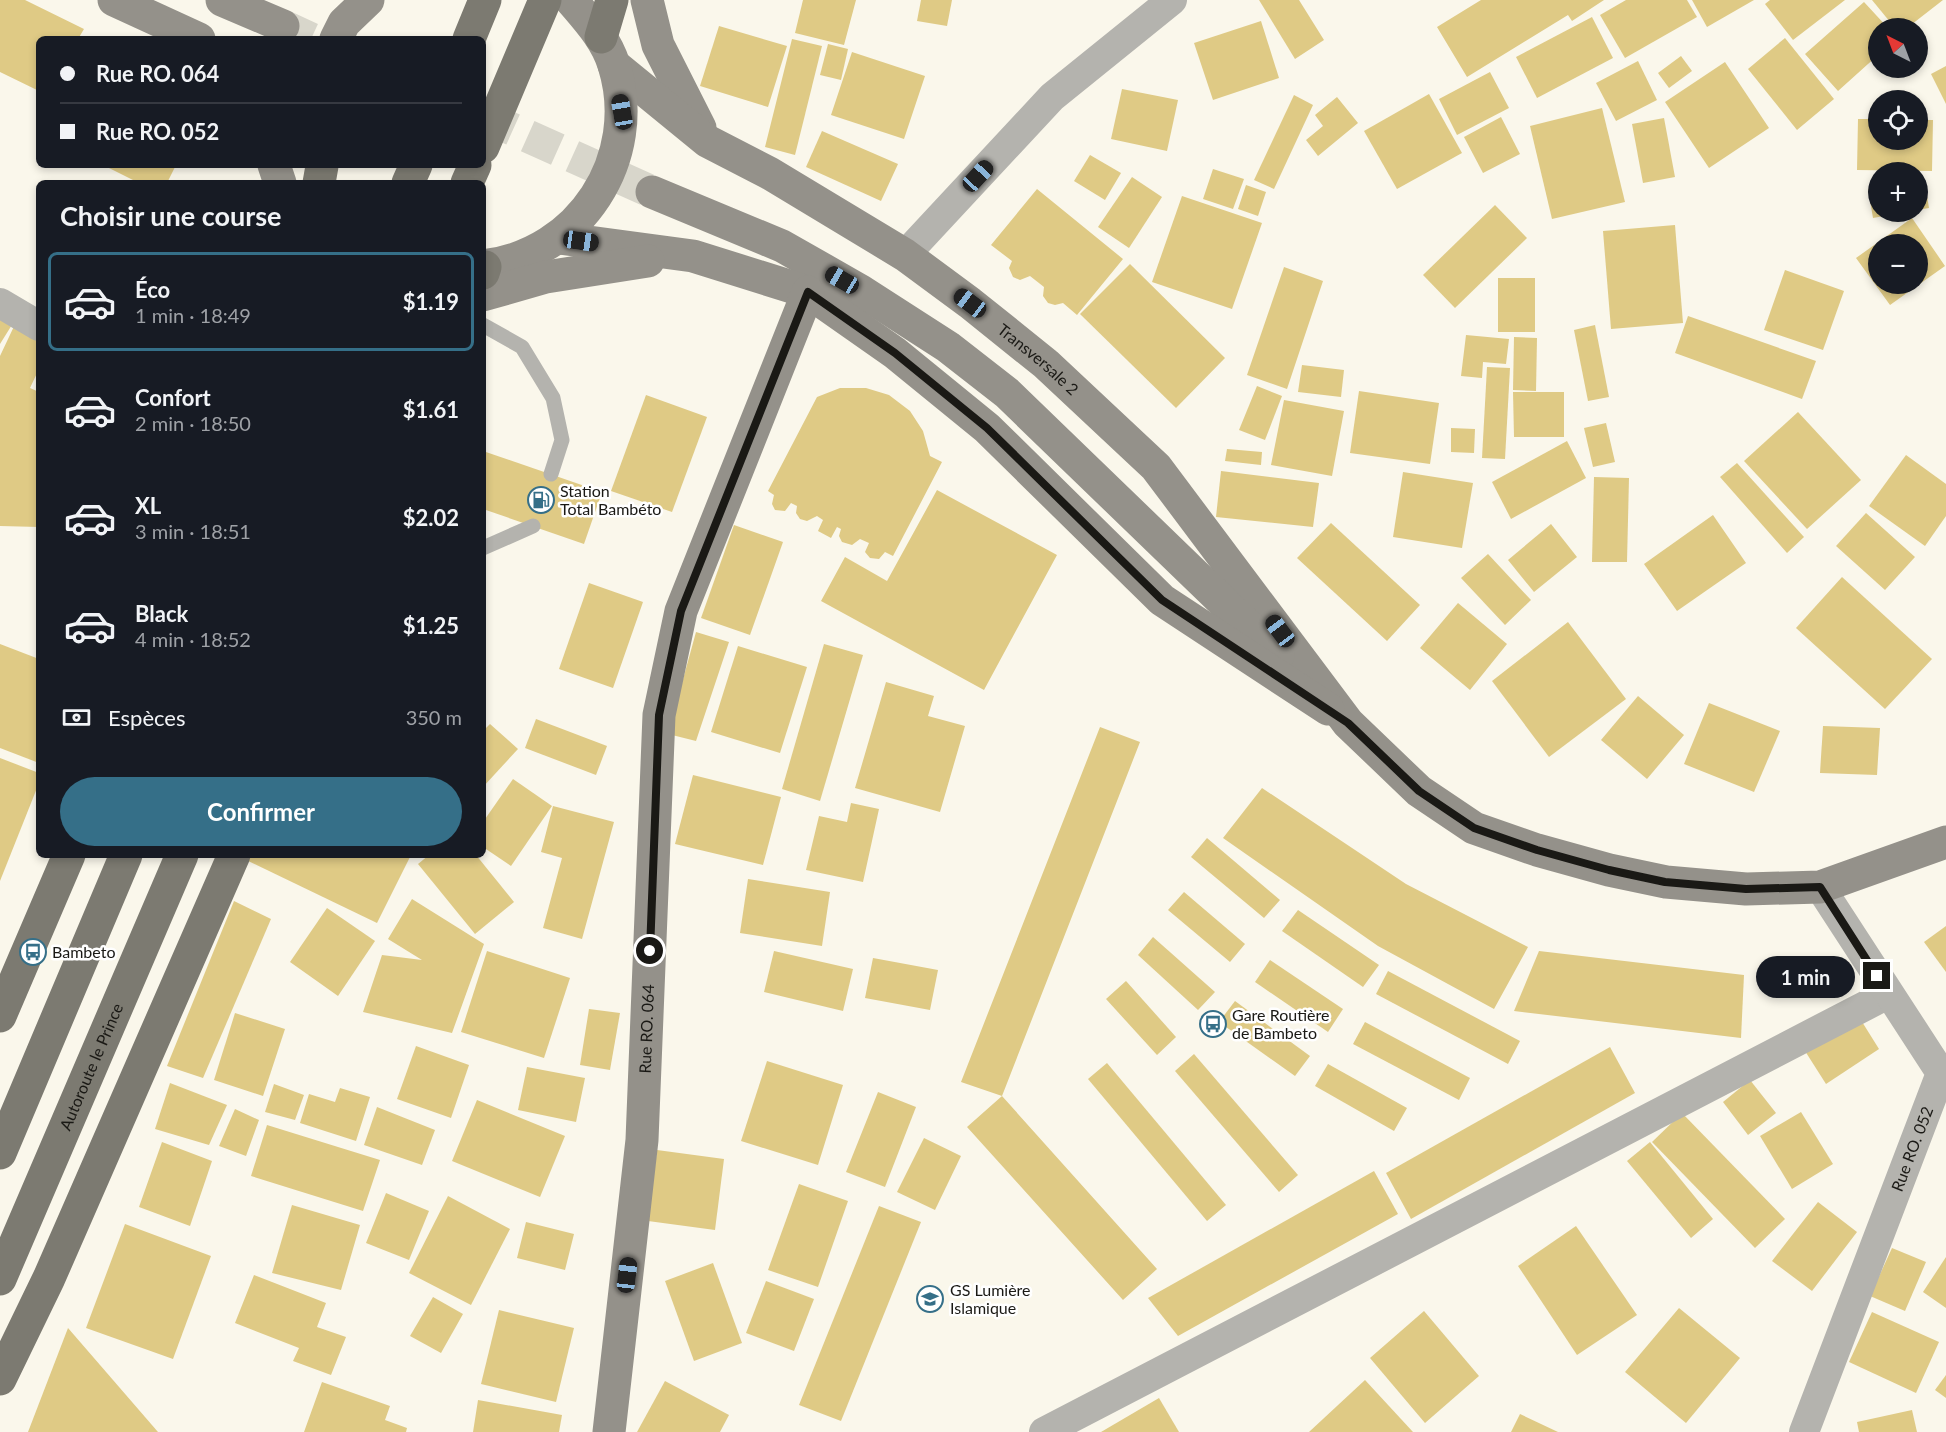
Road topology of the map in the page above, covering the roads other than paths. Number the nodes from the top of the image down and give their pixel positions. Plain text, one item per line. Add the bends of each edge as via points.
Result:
1 (114, 0) edge
2 (222, 0) edge
3 (368, 0) edge
4 (485, 0) edge
5 (545, 0) edge
6 (571, 0) edge
7 (612, 0) edge
8 (647, 0) edge
9 (1172, 0) edge
10 (283, 26) tunnel mouth
11 (192, 36) edge
12 (338, 36) edge
13 (470, 36) edge
14 (608, 51) junction
15 (486, 140) edge
16 (706, 141) junction
17 (652, 192) tunnel mouth
18 (559, 238) junction
19 (904, 255) junction
20 (693, 256) junction
21 (486, 274) edge
22 (486, 275) edge
23 (808, 292) junction
24 (0, 303) edge
25 (36, 324) edge
26 (486, 327) edge
27 (551, 474) dead end
28 (533, 526) dead end
29 (486, 547) edge
30 (1348, 723) junction
31 (1946, 842) edge
32 (68, 858) edge
33 (125, 858) edge
34 (181, 858) edge
35 (233, 858) edge
36 (1820, 887) junction
37 (1888, 994) junction
38 (2, 1004) edge
39 (1943, 1073) edge
40 (0, 1153) edge
41 (0, 1279) edge
42 (0, 1379) edge
43 (609, 1432) edge
44 (1044, 1432) edge
45 (1804, 1432) edge

1 - 11 main road
2 - 10 main road
3 - 12 main road via 344,23
4 - 13 main road
5 - 15 main road, bridge
6 - 14 main road, Transversale 2
7 - 14 main road
8 - 16 main road via 658,45
9 - 19 street via 1052,97
14 - 16 main road, Transversale 2
14 - 18 main road via 622,112 615,160 593,203
16 - 19 main road, Transversale 2 via 769,173
17 - 30 main road via 783,246 948,347 1007,393
18 - 20 main road, Transversale 2
18 - 21 main road
19 - 30 main road, Transversale 2 via 1046,364 1156,467
20 - 22 main road via 546,277
20 - 23 main road, Transversale 2
23 - 30 main road, Transversale 2 via 895,353 987,428 1162,600
23 - 43 main road, Rue RO. 064 via 681,611 659,715 642,1140
24 - 25 street
26 - 27 lane via 522,347 553,398 562,440
28 - 29 lane
30 - 36 main road, Transversale 2 via 1419,791 1474,828 1505,839 1665,882 1746,889
31 - 36 main road, Transversale 2
32 - 38 main road
33 - 40 main road
34 - 41 main road, Autoroute le Prince
35 - 42 main road via 49,1278
36 - 37 street, Rue RO. 052
37 - 39 street, Rue RO. 052
37 - 44 street
39 - 45 street, Rue RO. 052

